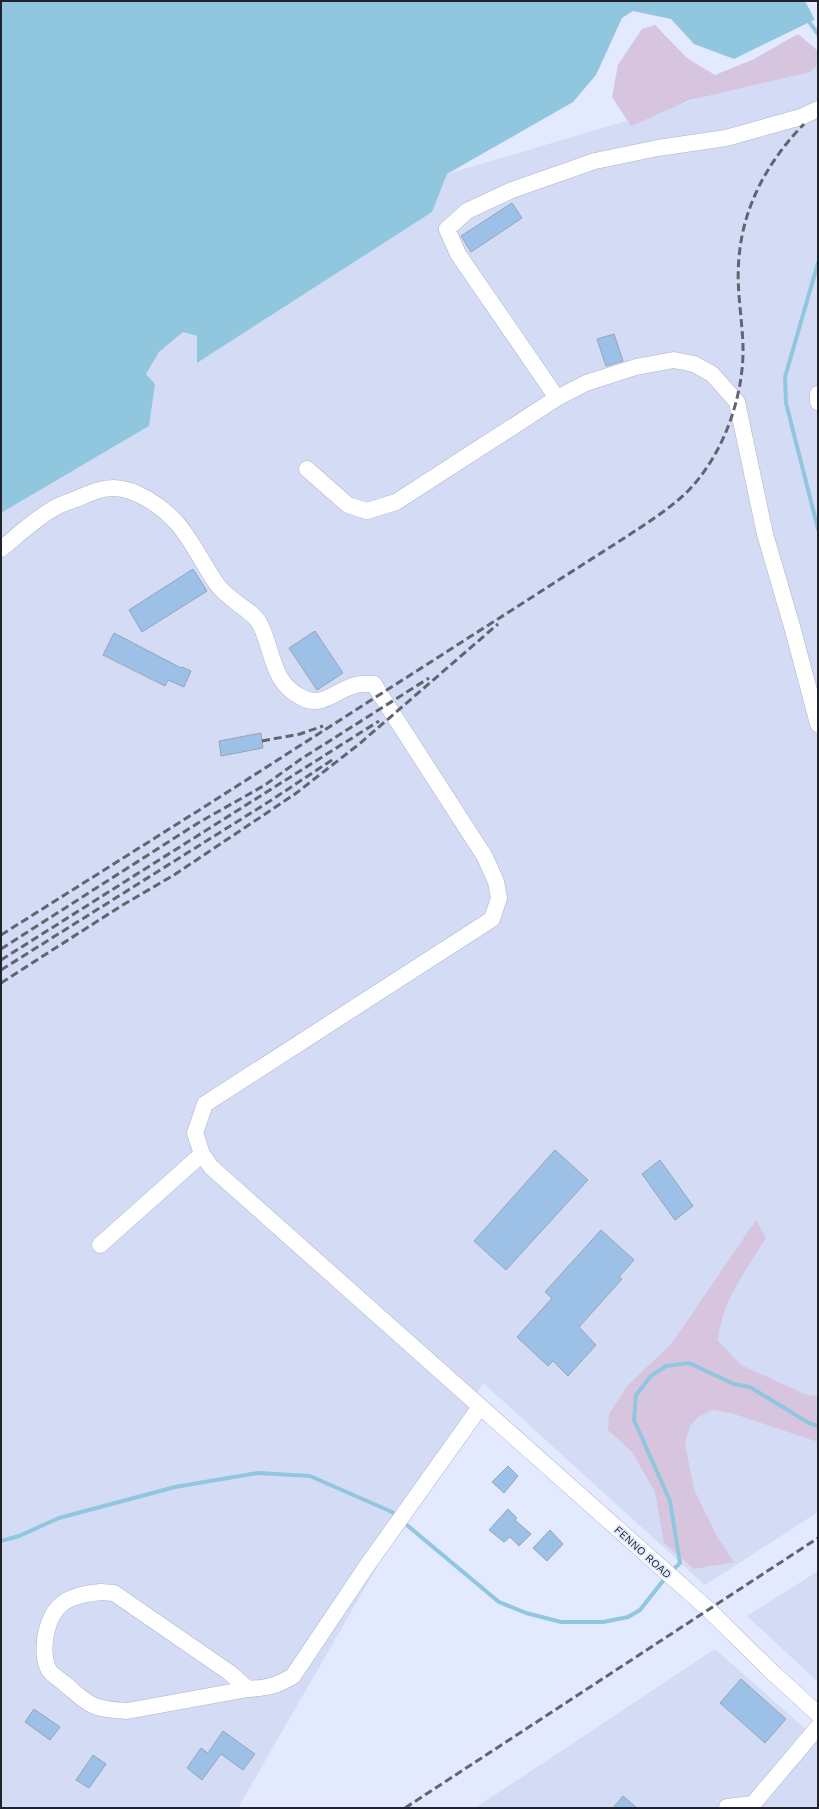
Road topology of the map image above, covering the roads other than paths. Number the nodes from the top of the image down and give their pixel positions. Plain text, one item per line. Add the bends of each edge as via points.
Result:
1 (818, 109) edge
2 (818, 394) edge
3 (557, 398) junction
4 (818, 402) edge
5 (307, 469) dead end
6 (1, 549) edge
7 (818, 724) edge
8 (202, 1154) junction
9 (100, 1245) dead end
10 (480, 1407) junction
11 (248, 1689) junction
12 (818, 1714) edge
13 (818, 1727) edge
14 (727, 1807) edge

1 - 3 street via 801,117 726,138 595,161 512,190 467,211 447,229 458,254
2 - 4 street
3 - 5 street via 396,502 367,511 348,505
3 - 7 street via 586,383 636,367 674,360 694,364 712,374 737,402 765,534
6 - 8 street, FENNO ROAD via 52,509 98,490 114,488 139,494 176,523 221,591 260,623 275,670 289,689 304,699 320,701 349,687 374,684 485,857 496,882 499,898 492,919 205,1104 195,1133
8 - 9 street
8 - 10 street, FENNO ROAD via 211,1167
10 - 11 street via 366,1567 293,1676 280,1684
10 - 12 street, FENNO ROAD via 709,1610
11 - 11 street via 128,1711 109,1710 90,1704 49,1670 44,1651 52,1614 62,1604 79,1595 114,1593 230,1673
13 - 14 street via 753,1804

